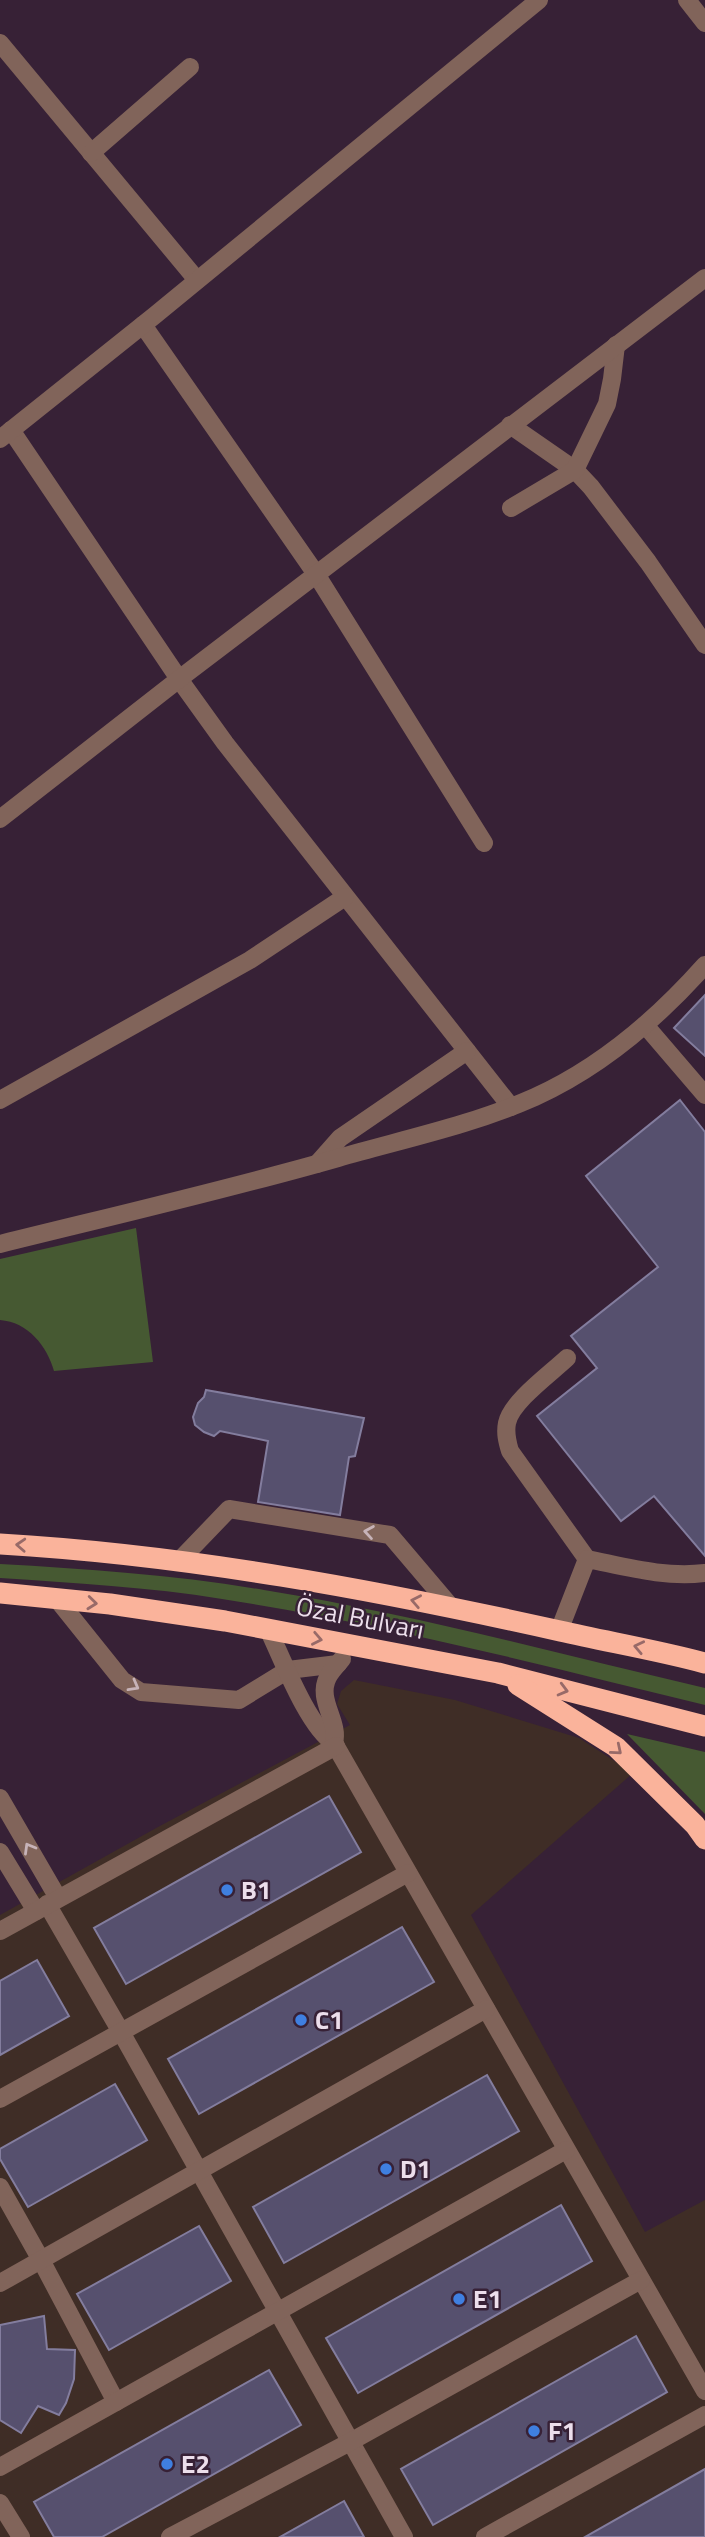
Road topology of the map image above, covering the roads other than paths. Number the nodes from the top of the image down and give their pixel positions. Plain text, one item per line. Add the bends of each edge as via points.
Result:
1 (539, 0) edge
2 (687, 0) edge
3 (705, 23) edge
4 (0, 43) edge
5 (190, 67) dead end
6 (91, 153) junction
7 (705, 278) edge
8 (197, 280) junction
9 (143, 325) junction
10 (616, 345) junction
11 (510, 425) junction
12 (6, 434) edge
13 (575, 470) junction
14 (511, 508) dead end
15 (316, 574) junction
16 (705, 645) edge
17 (179, 680) junction
18 (0, 819) edge
19 (484, 843) dead end
20 (345, 897) junction
21 (705, 965) edge
22 (645, 1025) junction
23 (467, 1051) junction
24 (705, 1095) edge
25 (0, 1100) edge
26 (511, 1107) junction
27 (317, 1164) junction
28 (0, 1244) edge
29 (567, 1358) dead end
30 (0, 1544) edge
31 (587, 1559) junction
32 (180, 1560) junction
33 (705, 1573) edge
34 (0, 1593) edge
35 (57, 1599) junction
36 (452, 1608) junction
37 (268, 1629) junction
38 (559, 1631) junction
39 (352, 1646) junction
40 (705, 1660) edge
41 (338, 1664) junction
42 (288, 1670) junction
43 (498, 1673) junction
44 (705, 1726) edge
45 (335, 1744) junction
46 (0, 1798) edge
47 (705, 1839) edge
48 (0, 1852) edge
49 (408, 1872) junction
50 (47, 1905) junction
51 (0, 1931) edge
52 (486, 2009) junction
53 (121, 2032) junction
54 (0, 2099) edge
55 (566, 2150) junction
56 (199, 2172) junction
57 (0, 2187) edge
58 (41, 2260) junction
59 (641, 2280) junction
60 (0, 2283) edge
61 (277, 2311) junction
62 (705, 2391) edge
63 (116, 2402) junction
64 (705, 2415) edge
65 (351, 2442) junction
66 (0, 2467) edge
67 (0, 2503) edge
68 (21, 2537) edge
69 (170, 2537) edge
70 (404, 2537) edge
71 (485, 2537) edge

1 - 8 street
2 - 3 street
4 - 6 street
5 - 6 street
6 - 8 street
7 - 10 street
8 - 9 street
9 - 12 street
9 - 15 street
10 - 11 street
10 - 13 street via 607,404
11 - 13 street
11 - 15 street
12 - 17 street
13 - 14 street
13 - 16 street
15 - 17 street
15 - 19 street
17 - 18 street
17 - 20 street
20 - 23 street
20 - 25 street via 250,960
21 - 22 street
22 - 24 street
22 - 26 street via 611,1053
23 - 26 street
23 - 27 street via 341,1138
26 - 27 street
27 - 28 street
29 - 31 street via 512,1410 506,1437 510,1451
32 -> 30 highway, Özal Bulvarı
31 - 33 street via 655,1573
31 - 38 street
36 -> 32 highway, Özal Bulvarı
36 -> 32 street via 390,1535 229,1509
34 - 35 highway, Özal Bulvarı
35 -> 37 highway, Özal Bulvarı
35 -> 42 street via 122,1679 141,1692 239,1700
36 - 38 highway, Özal Bulvarı
37 -> 39 highway, Özal Bulvarı
37 - 42 street
40 -> 38 highway, Özal Bulvarı
39 - 41 street
39 - 43 highway, Özal Bulvarı
41 - 42 street
41 - 45 street via 325,1686 326,1705 337,1732
42 - 45 street via 323,1736
43 -> 44 highway, Özal Bulvarı
43 -> 47 highway via 616,1747
45 - 49 street
45 - 50 street
50 -> 46 street
48 - 50 street
49 - 52 street
49 - 53 street
50 - 51 street
50 - 53 street
52 - 55 street
52 - 56 street
53 - 54 street
53 - 56 street
55 - 59 street
55 - 61 street
56 - 58 street
56 - 61 street
57 - 58 street
58 - 60 street
58 - 63 street
59 - 62 street
59 - 65 street
61 - 63 street
61 - 65 street
63 - 66 street
64 - 71 street
65 - 69 street
65 - 70 street
67 - 68 street

